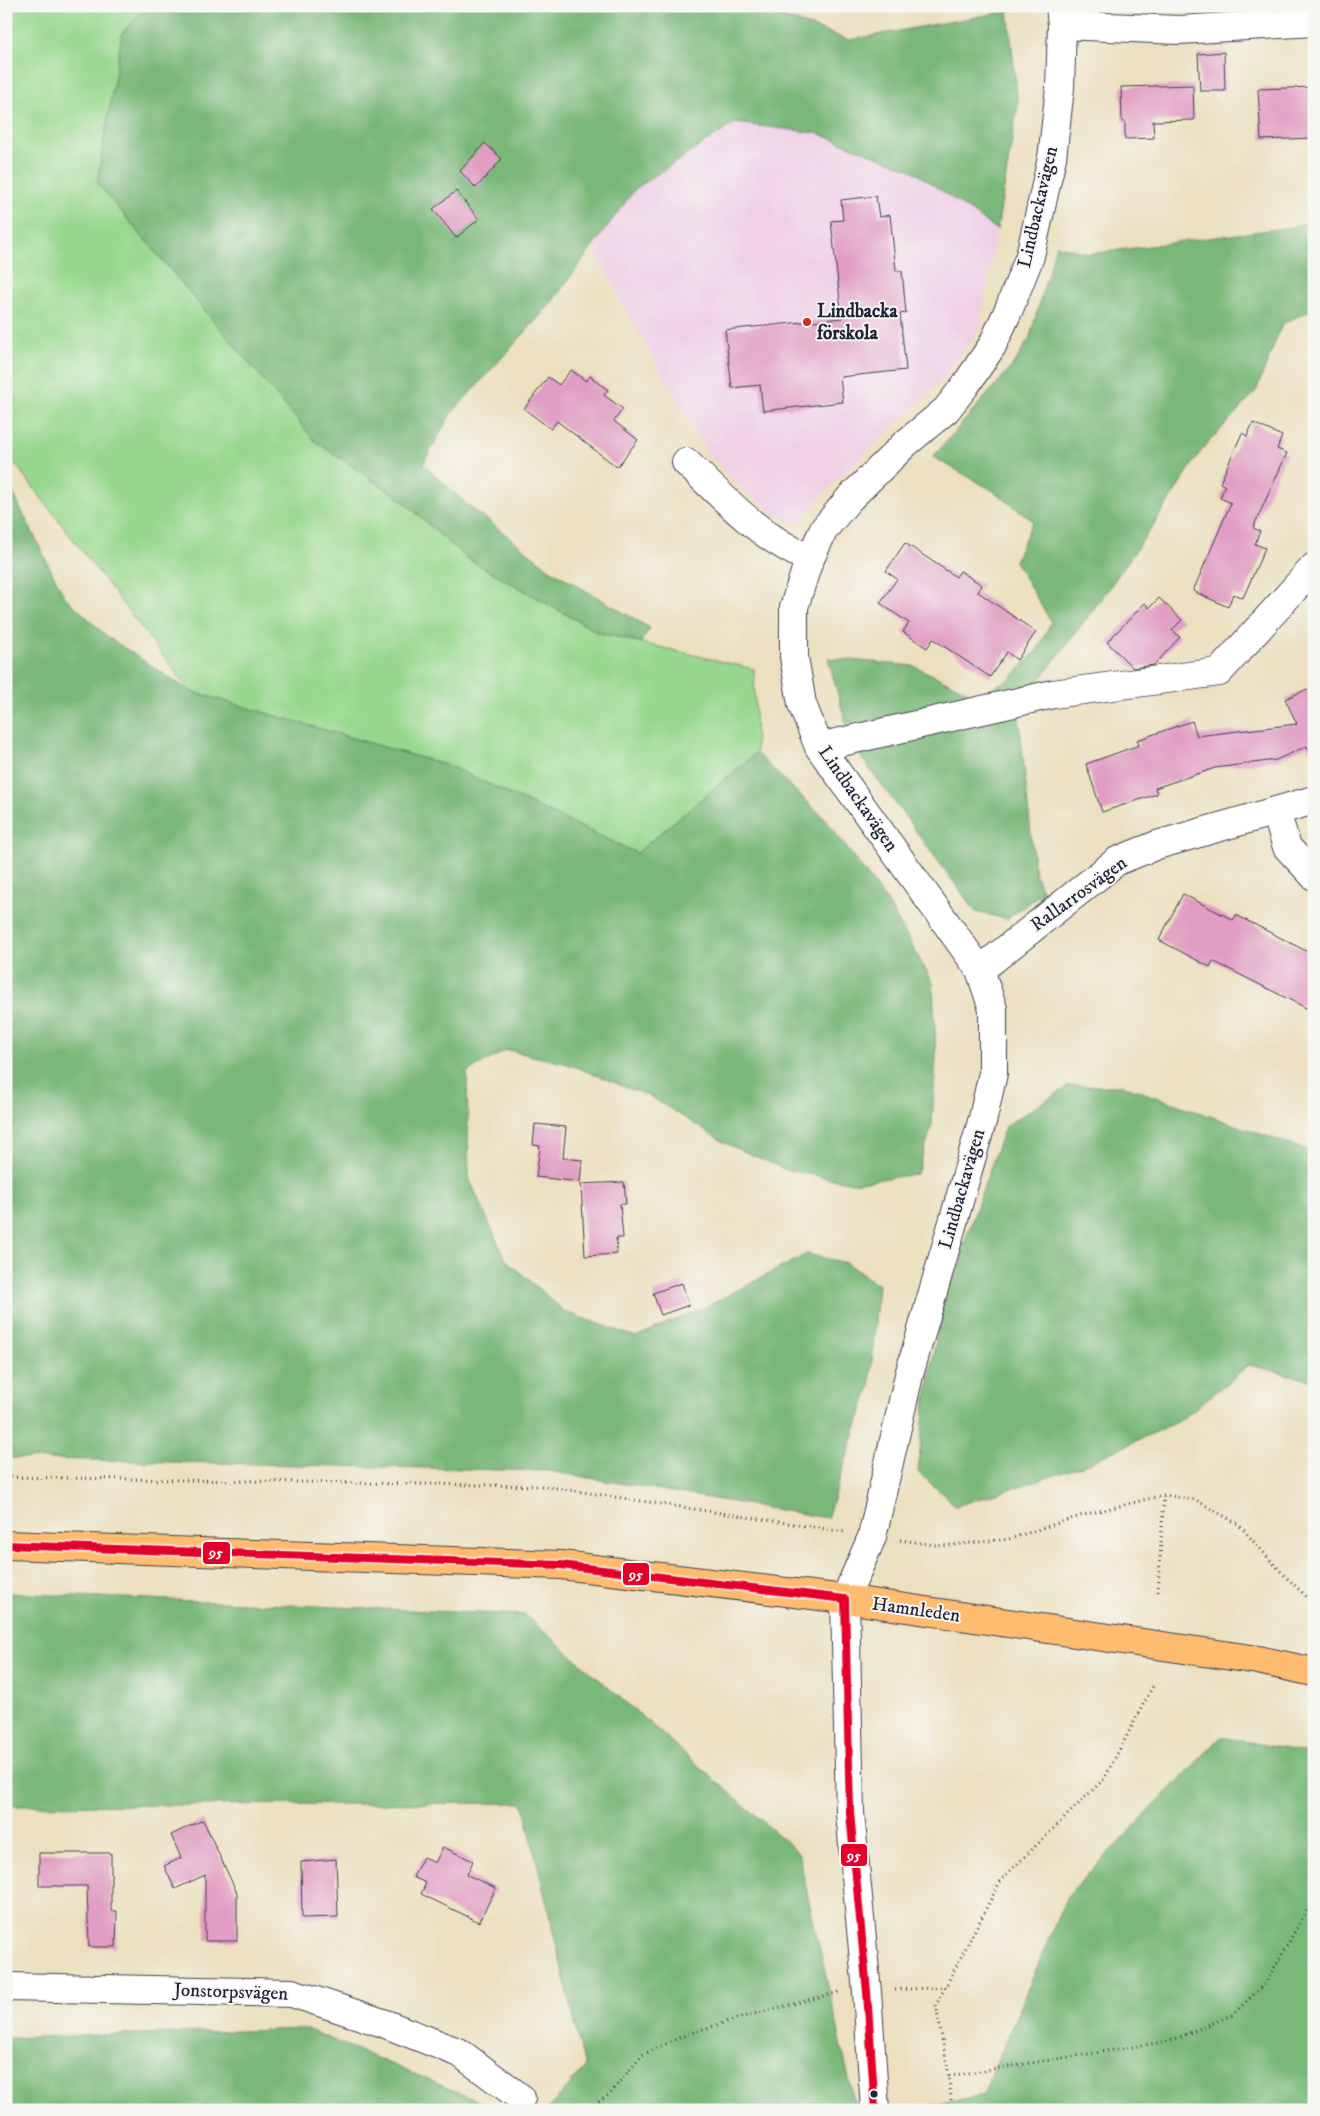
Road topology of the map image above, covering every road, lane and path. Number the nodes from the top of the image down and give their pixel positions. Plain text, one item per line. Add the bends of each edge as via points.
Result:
1 (1061, 16) edge
2 (1314, 22) edge
3 (686, 462) dead end
4 (810, 559) junction
5 (1314, 567) edge
6 (819, 747) junction
7 (1314, 800) edge
8 (1276, 812) junction
9 (1314, 876) edge
10 (980, 970) junction
11 (6, 1477) edge
12 (1164, 1495) junction
13 (844, 1523) dead end
14 (842, 1532) junction
15 (872, 1537) junction
16 (6, 1545) edge
17 (1158, 1592) dead end
18 (845, 1599) junction
19 (1314, 1604) edge
20 (1314, 1672) edge
21 (1152, 1686) dead end
22 (1314, 1898) edge
23 (6, 1987) edge
24 (947, 1987) junction
25 (867, 1992) junction
26 (948, 2076) junction
27 (521, 2098) dead end
28 (588, 2110) edge
29 (876, 2110) edge
30 (952, 2110) edge

1 - 2 street via 1179,30
1 - 4 street, Lindbackavägen via 1060,88 1052,158 1030,256 992,346 946,410 905,444 849,499 824,529
3 - 4 street via 751,525
4 - 6 street, Lindbackavägen via 794,607 794,657 802,704
5 - 6 street via 1219,672 1053,694
6 - 10 street, Lindbackavägen
7 - 8 street, Rallarrosvägen
8 - 9 street via 1287,847
8 - 10 street, Rallarrosvägen via 1157,845 1117,861
10 - 15 street, Lindbackavägen via 994,1009 993,1073 983,1118 908,1375
11 - 14 path via 543,1486
12 - 15 path via 1083,1515 1009,1539 942,1546
12 - 17 path
12 - 19 path via 1196,1500 1238,1524
13 - 14 path
14 - 15 path
15 - 18 street, Lindbackavägen
16 - 18 main road, Hamnleden via 561,1564
18 - 20 main road, Hamnleden via 1258,1660
18 - 25 street via 850,1813
21 - 24 path via 1104,1779 1001,1880
22 - 26 path via 1265,1984 1232,2015 1170,2041
23 - 27 street, Jonstorpsvägen via 292,1993 460,2053
24 - 25 path
24 - 26 path via 936,2005
25 - 28 path via 844,1990 687,2034 642,2055 609,2095
25 - 29 street
26 - 30 path

